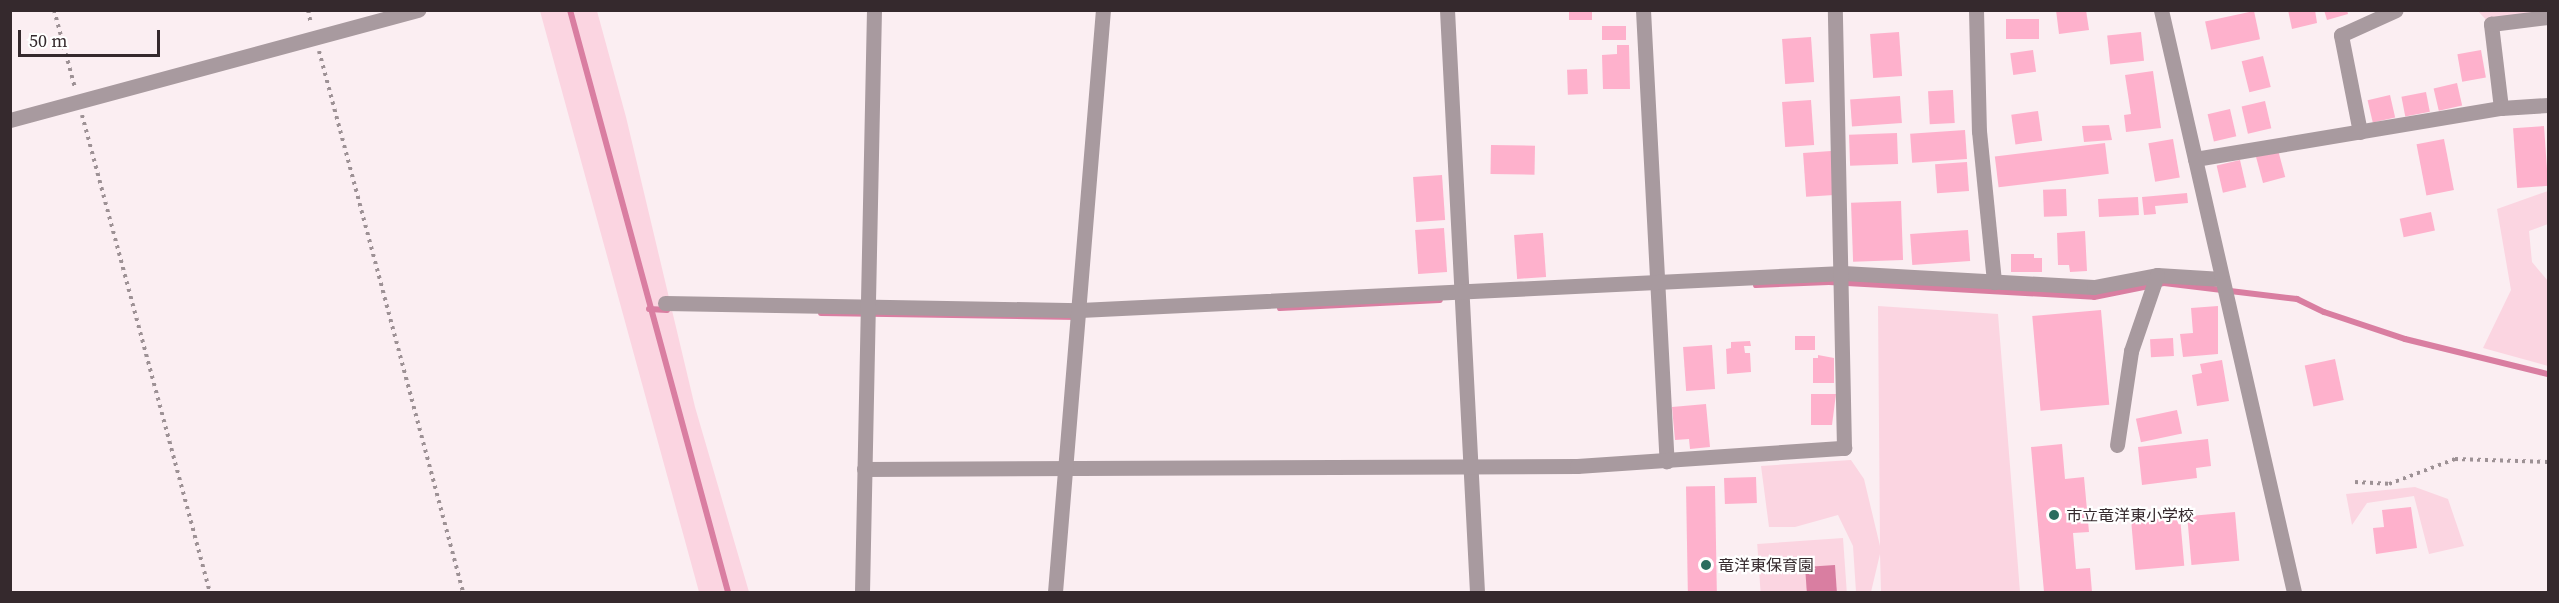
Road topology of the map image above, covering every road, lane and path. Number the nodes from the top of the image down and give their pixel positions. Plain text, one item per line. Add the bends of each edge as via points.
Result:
1 (54, 10) edge
2 (418, 10) edge
3 (874, 10) edge
4 (1104, 10) edge
5 (1447, 10) edge
6 (1643, 10) edge
7 (1835, 10) edge
8 (1976, 10) edge
9 (2162, 10) edge
10 (2396, 10) edge
11 (2548, 17) edge
12 (315, 38) junction
13 (78, 101) junction
14 (2548, 105) edge
15 (2501, 108) junction
16 (10, 120) edge
17 (2360, 132) junction
18 (2195, 159) junction
19 (1843, 273) junction
20 (2157, 275) junction
21 (2222, 279) junction
22 (1656, 282) junction
23 (1994, 282) junction
24 (1462, 293) junction
25 (665, 303) dead end
26 (868, 307) junction
27 (1080, 310) junction
28 (2117, 445) dead end
29 (1667, 460) junction
30 (2548, 462) edge
31 (1470, 466) junction
32 (1067, 468) junction
33 (864, 469) junction
34 (2355, 482) dead end
35 (210, 592) edge
36 (463, 592) edge
37 (862, 592) edge
38 (1055, 592) edge
39 (1477, 592) edge
40 (2294, 592) edge

1 - 13 path
2 - 12 street
3 - 26 street
4 - 27 street
5 - 24 street
6 - 22 street
7 - 19 street
8 - 23 street via 1979,131
9 - 18 street
10 - 17 street via 2341,34
11 - 15 street via 2491,24
12 - 13 street
12 - 36 path
13 - 16 street
13 - 35 path
14 - 15 street
15 - 17 street
17 - 18 street
18 - 21 street
19 - 22 street
19 - 23 street
19 - 29 street via 1844,448
20 - 21 street
20 - 23 street via 2094,287
20 - 28 street via 2131,351
21 - 40 street
22 - 24 street
22 - 29 street
24 - 27 street
24 - 31 street
25 - 26 street
26 - 27 street
26 - 33 street
27 - 32 street
29 - 31 street
30 - 34 path via 2455,459 2389,484
31 - 32 street
31 - 39 street
32 - 33 street
32 - 38 street
33 - 37 street

